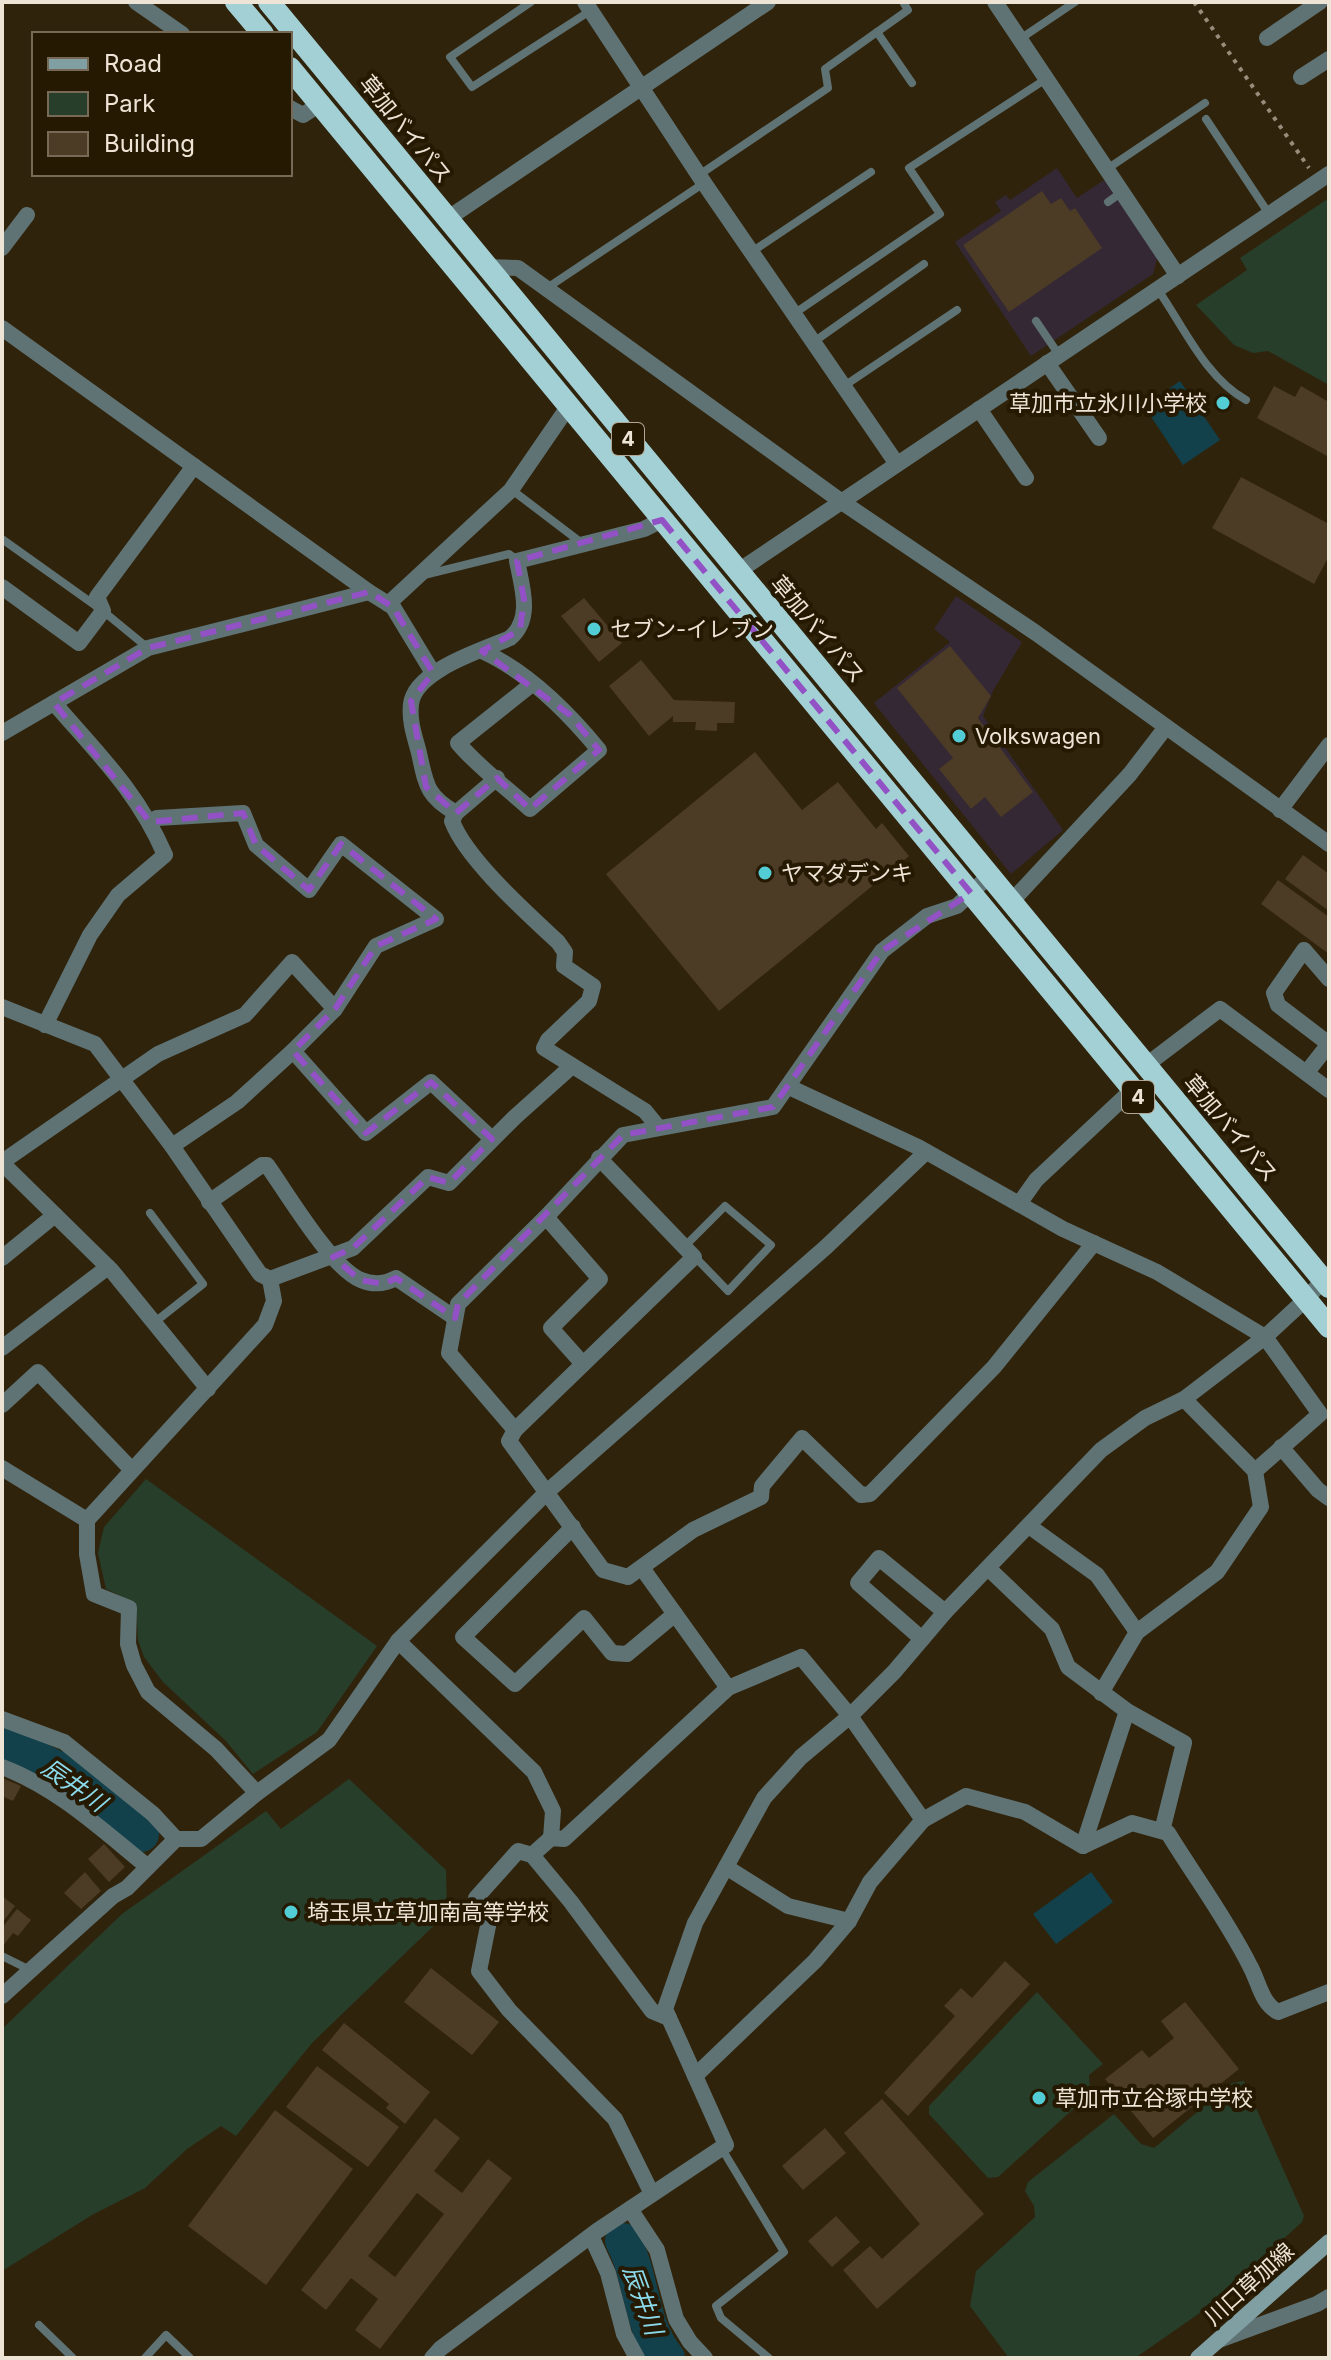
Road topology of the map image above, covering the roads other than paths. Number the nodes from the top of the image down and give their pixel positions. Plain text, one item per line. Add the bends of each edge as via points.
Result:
1 (136, 2) edge
2 (236, 2) edge
3 (269, 2) edge
4 (531, 2) edge
5 (768, 2) edge
6 (903, 2) edge
7 (995, 2) edge
8 (1075, 2) edge
9 (1320, 2) edge
10 (588, 6) edge
11 (179, 32) edge
12 (261, 32) edge
13 (877, 32) junction
14 (1267, 38) dead end
15 (1020, 39) junction
16 (1329, 59) edge
17 (292, 70) edge
18 (1301, 77) dead end
19 (1046, 79) junction
20 (912, 83) dead end
21 (641, 89) junction
22 (1205, 103) dead end
23 (320, 104) junction
24 (292, 109) edge
25 (1206, 119) dead end
26 (1107, 169) junction
27 (871, 172) dead end
28 (1329, 174) edge
29 (702, 179) junction
30 (1122, 192) junction
31 (1108, 202) dead end
32 (1269, 214) junction
33 (27, 215) dead end
34 (447, 219) junction
35 (4, 242) edge
36 (753, 251) junction
37 (924, 264) dead end
38 (487, 267) junction
39 (1178, 276) junction
40 (546, 288) junction
41 (1158, 290) junction
42 (957, 310) dead end
43 (795, 313) junction
44 (1036, 321) dead end
45 (2, 328) edge
46 (815, 341) junction
47 (1053, 359) junction
48 (844, 386) junction
49 (1246, 400) dead end
50 (568, 407) junction
51 (979, 409) junction
52 (1099, 438) dead end
53 (897, 464) junction
54 (194, 466) junction
55 (1026, 478) dead end
56 (511, 490) junction
57 (842, 502) junction
58 (662, 520) junction
59 (2, 539) edge
60 (583, 544) junction
61 (517, 561) junction
62 (737, 572) junction
63 (419, 576) junction
64 (2, 587) edge
65 (369, 592) junction
66 (388, 604) junction
67 (103, 611) junction
68 (148, 648) junction
69 (482, 651) junction
70 (433, 673) junction
71 (532, 684) junction
72 (54, 703) junction
73 (1166, 727) junction
74 (2, 733) edge
75 (1329, 745) edge
76 (497, 778) junction
77 (1280, 810) junction
78 (456, 813) junction
79 (150, 822) junction
80 (1329, 844) edge
81 (990, 875) junction
82 (971, 893) junction
83 (1012, 901) junction
84 (1329, 979) edge
85 (2, 1007) edge
86 (335, 1009) junction
87 (45, 1025) junction
88 (293, 1051) junction
89 (572, 1066) junction
90 (1145, 1066) junction
91 (1307, 1072) junction
92 (121, 1078) junction
93 (789, 1087) junction
94 (1132, 1090) junction
95 (1329, 1090) edge
96 (658, 1127) junction
97 (492, 1139) junction
98 (172, 1146) junction
99 (926, 1152) junction
100 (599, 1158) junction
101 (2, 1162) edge
102 (209, 1202) junction
103 (1019, 1204) junction
104 (150, 1213) dead end
105 (55, 1215) junction
106 (546, 1217) junction
107 (1094, 1243) junction
108 (689, 1252) junction
109 (333, 1257) junction
110 (2, 1258) edge
111 (108, 1267) junction
112 (270, 1279) junction
113 (1327, 1281) edge
114 (1306, 1299) junction
115 (455, 1318) junction
116 (155, 1322) junction
117 (1329, 1327) edge
118 (1265, 1337) junction
119 (2, 1348) edge
120 (583, 1364) junction
121 (208, 1389) junction
122 (1184, 1399) junction
123 (4, 1401) edge
124 (515, 1430) junction
125 (1281, 1447) junction
126 (2, 1468) edge
127 (131, 1469) junction
128 (1255, 1471) junction
129 (548, 1491) junction
130 (1329, 1498) edge
131 (87, 1520) junction
132 (1029, 1526) junction
133 (573, 1527) junction
134 (642, 1568) junction
135 (989, 1569) junction
136 (945, 1612) junction
137 (675, 1614) junction
138 (1137, 1632) junction
139 (922, 1639) junction
140 (398, 1641) junction
141 (728, 1688) junction
142 (1101, 1693) junction
143 (1127, 1711) junction
144 (850, 1716) junction
145 (2, 1719) edge
146 (2, 1767) edge
147 (257, 1793) junction
148 (923, 1820) junction
149 (1162, 1831) junction
150 (551, 1838) junction
151 (176, 1839) junction
152 (1083, 1846) junction
153 (532, 1855) junction
154 (148, 1867) junction
155 (726, 1867) junction
156 (849, 1921) junction
157 (2, 1956) edge
158 (32, 1970) junction
159 (1329, 1992) edge
160 (2, 1996) edge
161 (669, 2018) junction
162 (695, 2076) junction
163 (722, 2148) junction
164 (652, 2194) junction
165 (630, 2209) junction
166 (591, 2236) junction
167 (1329, 2242) edge
168 (1329, 2297) edge
169 (39, 2325) dead end
170 (1218, 2341) junction
171 (73, 2358) edge
172 (145, 2358) edge
173 (190, 2358) edge
174 (432, 2358) edge
175 (637, 2358) edge
176 (705, 2358) edge
177 (769, 2358) edge
178 (1198, 2358) edge

1 - 11 street
2 - 12 highway
3 - 34 highway, 草加バイパス / 4
4 - 10 lane via 450,57 472,87
5 - 21 street
6 - 13 lane via 908,10
7 - 15 street
8 - 15 lane
9 - 14 street
10 - 21 street
13 - 20 lane
13 - 29 lane via 825,69 828,88
15 - 19 street
16 - 18 street
17 - 23 highway, 4
19 - 26 street
19 - 43 lane via 909,168 940,214
21 - 29 street
21 - 34 street
22 - 26 lane
23 - 24 street via 303,115
23 - 50 highway, 4
25 - 32 lane
26 - 30 street
27 - 36 lane
28 - 32 street
29 - 36 street
29 - 40 lane
30 - 31 lane
30 - 39 street
32 - 39 street
33 - 35 street
34 - 38 highway, 草加バイパス / 4
36 - 43 street
37 - 46 lane
38 - 40 street via 518,268
38 - 62 highway, 草加バイパス / 4
39 - 41 street
40 - 57 street
41 - 47 street
41 - 49 lane via 1214,374
42 - 48 lane
43 - 46 street
44 - 47 lane
45 - 54 street
46 - 48 street
47 - 51 street
47 - 52 street
48 - 53 street
50 - 56 street
50 - 58 highway, 4
51 - 53 street
51 - 55 street
53 - 57 street
54 - 65 street
54 - 67 street via 97,597
56 - 60 lane
56 - 63 street
57 - 62 street
57 - 73 street
58 - 60 street
58 - 82 highway, 4
59 - 67 lane
60 - 61 street
61 - 63 lane via 509,554
61 - 69 street via 524,599 520,630
62 - 81 highway, 草加バイパス / 4
63 - 66 street
64 - 67 street via 79,643
65 - 66 street
65 - 68 street
66 - 70 street
67 - 68 lane
68 - 72 street
69 - 70 street
69 - 71 street
70 - 78 street via 411,701 411,724 426,787
71 - 76 street via 458,743
71 - 76 street via 570,715 599,750 530,809
72 - 74 street
72 - 79 street
73 - 77 street
73 - 83 street via 1130,774
75 - 77 street
76 - 78 street
77 - 80 street
78 - 89 street via 456,832 497,883 558,942 565,952 564,966 593,986 589,1001 544,1048
79 - 86 street via 243,813 256,845 309,890 341,844 436,919 376,946
79 - 87 street via 165,855 118,895 90,935
81 - 82 street
81 - 83 highway, 草加バイパス / 4
82 - 93 street via 957,906 927,916 882,951
82 - 94 highway, 4
83 - 90 highway, 草加バイパス / 4
84 - 91 street via 1304,950 1274,993 1278,1005 1329,1044
85 - 87 street
86 - 88 street
86 - 92 street via 292,962 245,1015 158,1054
87 - 92 street via 95,1044
88 - 97 street via 366,1133 431,1082
88 - 98 street via 237,1102
89 - 96 street via 645,1111
89 - 97 street
90 - 91 street via 1220,1009
90 - 113 highway, 草加バイパス / 4
91 - 95 street
92 - 98 street
92 - 101 street
93 - 96 street via 773,1107
93 - 99 street
94 - 103 street via 1036,1180
94 - 114 highway, 4
96 - 100 street via 623,1135
97 - 109 street via 449,1183 428,1177 353,1248
98 - 102 street
99 - 103 street
99 - 129 street
100 - 106 street
100 - 108 street
101 - 105 street
102 - 109 street via 267,1165
102 - 112 street via 260,1274
103 - 107 street
104 - 116 lane via 203,1284
105 - 110 street
105 - 111 street
106 - 115 street via 458,1304
106 - 120 street via 600,1279 551,1328
107 - 118 street via 1157,1272
107 - 134 street via 994,1367 870,1494 861,1495 802,1438 762,1486 761,1497 693,1530
108 - 108 lane via 728,1291 771,1245 725,1206
108 - 120 street
109 - 112 street
109 - 115 street via 360,1280 384,1284 396,1278
111 - 116 street
111 - 119 street
112 - 121 street via 274,1301 265,1325
113 - 114 street
114 - 117 highway, 4
114 - 118 street
115 - 124 street via 449,1353
116 - 121 street
118 - 122 street
118 - 125 street via 1320,1414
120 - 124 street
121 - 127 street
122 - 128 street
122 - 132 street via 1145,1418 1101,1450
123 - 127 street via 38,1372
124 - 129 street via 509,1441
125 - 128 street
125 - 130 street
126 - 131 street
127 - 131 street
128 - 138 street via 1261,1507 1217,1572
129 - 133 street
129 - 140 street
131 - 147 street via 94,1594 129,1608 128,1644 148,1692 216,1749
132 - 135 street
132 - 138 street via 1097,1575
133 - 134 street via 603,1570 628,1577
133 - 137 street via 463,1637 515,1684 584,1618 612,1653 627,1654
134 - 137 street
135 - 136 street
135 - 142 street via 1052,1629 1068,1667
136 - 139 street
136 - 139 street via 879,1558 858,1583
137 - 141 street
138 - 142 street
139 - 144 street
140 - 147 street via 329,1740
140 - 150 street via 534,1772 553,1811
141 - 144 street via 801,1657
141 - 150 street via 564,1839
142 - 143 street
143 - 149 street via 1184,1743
143 - 152 street
144 - 148 street
144 - 155 street via 801,1757 764,1798
145 - 151 street via 64,1742
146 - 154 street via 65,1801
147 - 151 street via 201,1839
148 - 152 street via 966,1796 1025,1812
148 - 156 street via 870,1882
149 - 152 street via 1132,1823
149 - 159 street via 1251,1966 1272,2009 1278,2012
150 - 153 street
151 - 154 street
153 - 161 street via 652,2011
153 - 164 street via 518,1851 476,1898 490,1916 479,1971 509,2010 615,2119
154 - 158 street
155 - 156 street via 788,1906
155 - 161 street via 695,1923 665,2009
156 - 162 street via 815,1961
157 - 158 lane
158 - 160 street
161 - 162 street
162 - 163 street via 726,2145
163 - 164 street
163 - 177 lane via 784,2252 716,2306 721,2318
164 - 165 street
165 - 166 street
165 - 176 street via 657,2250 676,2319
166 - 174 street
166 - 175 street
167 - 170 main road, 川口草加線
168 - 170 street
169 - 171 lane
170 - 178 main road, 川口草加線
172 - 173 lane via 166,2335

